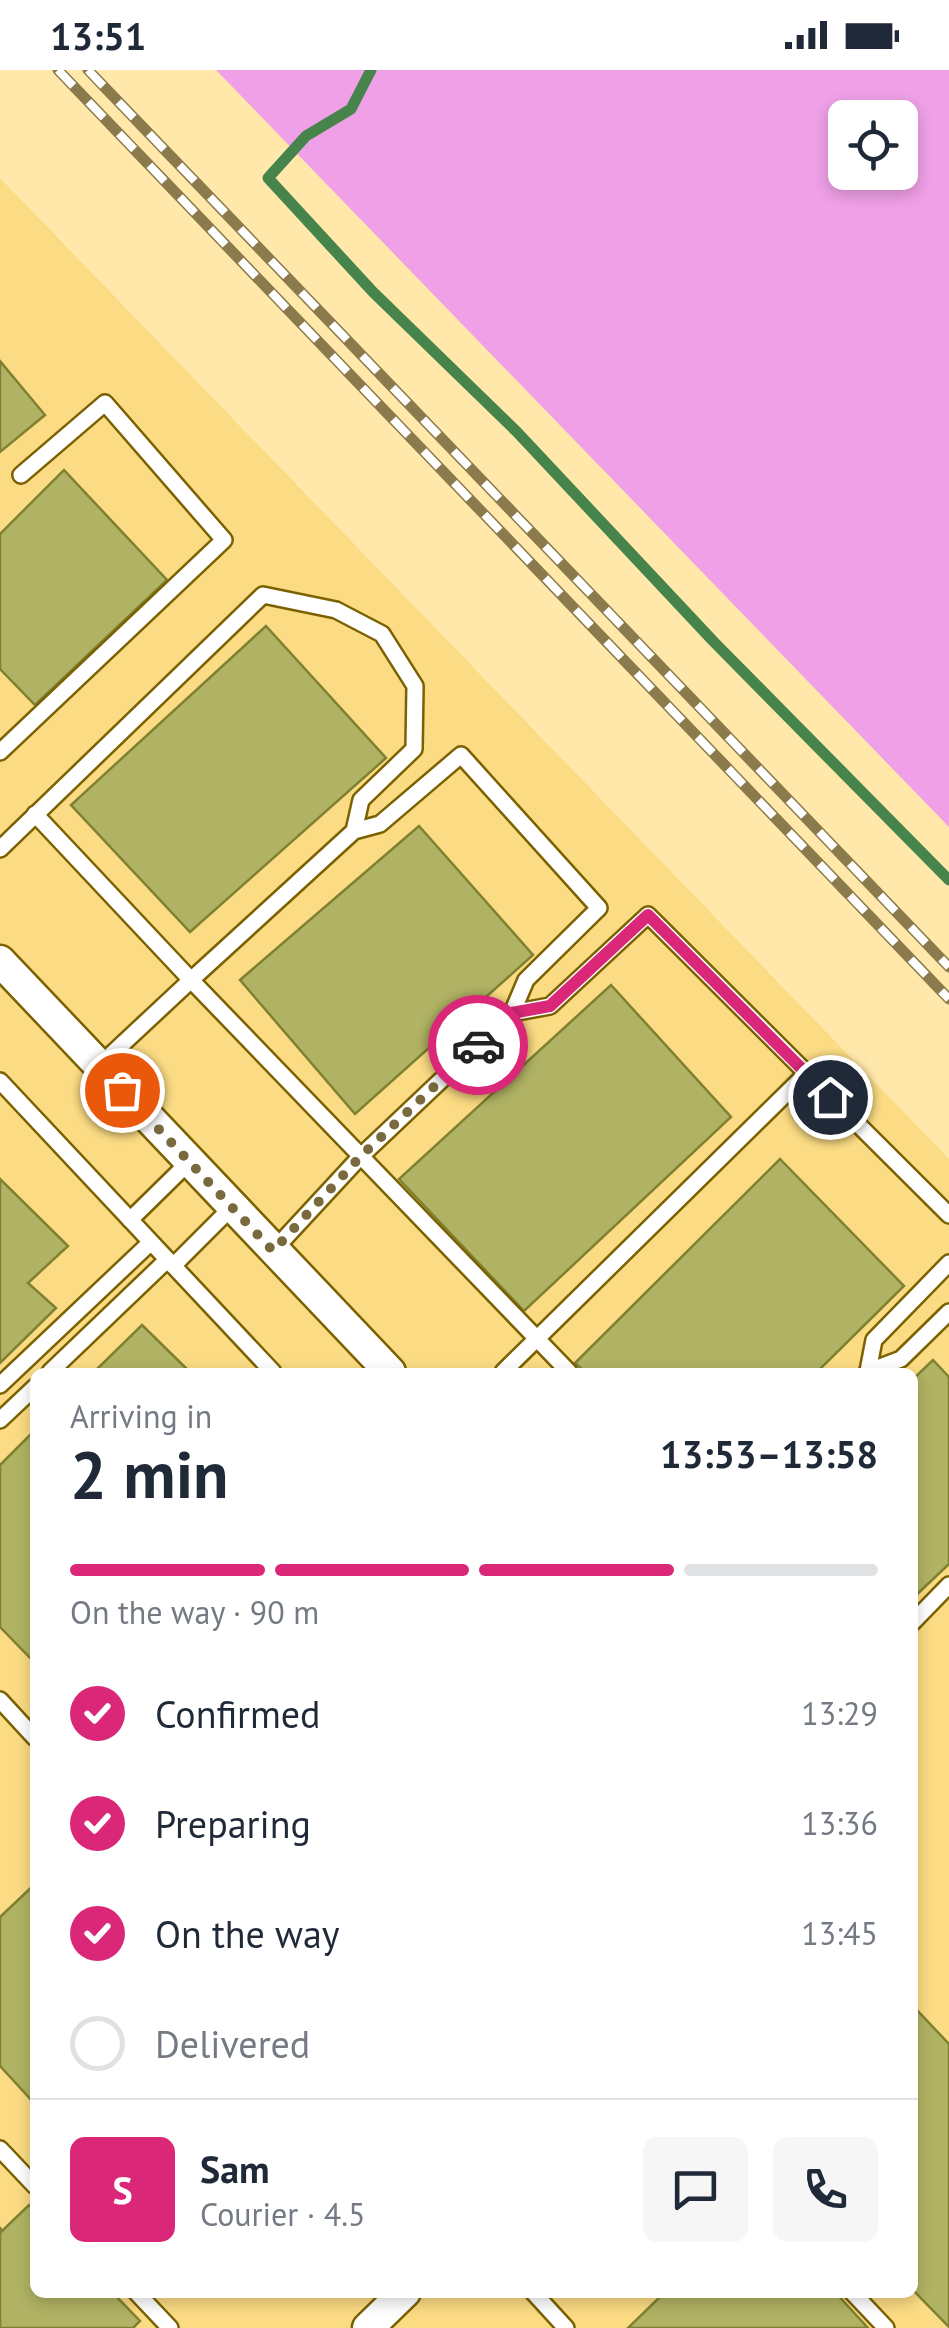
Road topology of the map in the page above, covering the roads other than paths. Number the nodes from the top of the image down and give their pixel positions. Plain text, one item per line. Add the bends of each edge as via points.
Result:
1 (21, 476) dead end
2 (3, 742) edge
3 (36, 814) junction
4 (354, 831) junction
5 (0, 849) edge
6 (0, 961) edge
7 (191, 980) junction
8 (512, 1013) junction
9 (100, 1066) junction
10 (807, 1073) junction
11 (0, 1081) edge
12 (360, 1157) junction
13 (190, 1162) junction
14 (232, 1207) junction
15 (949, 1215) edge
16 (130, 1220) junction
17 (151, 1242) junction
18 (273, 1251) junction
19 (170, 1263) junction
20 (949, 1263) edge
21 (949, 1312) edge
22 (536, 1340) junction
23 (54, 1368) edge
24 (269, 1368) edge
25 (386, 1368) edge
26 (507, 1368) edge
27 (565, 1368) edge
28 (869, 1368) edge
29 (879, 1368) edge
30 (0, 1385) edge
31 (30, 1392) edge
32 (0, 1420) edge
33 (949, 1585) edge
34 (918, 1617) edge
35 (0, 1700) edge
36 (30, 1733) edge
37 (0, 2149) edge
38 (30, 2181) edge
39 (142, 2298) edge
40 (399, 2298) edge
41 (538, 2298) edge
42 (858, 2298) edge
43 (170, 2328) edge
44 (368, 2328) edge
45 (566, 2328) edge
46 (886, 2328) edge

1 - 2 lane via 105,403 224,540
3 - 4 lane via 263,595 336,610 382,634 415,686 414,749 361,800
3 - 5 lane
3 - 7 lane
4 - 7 lane
4 - 8 lane via 380,824 460,755 599,908 526,980
6 - 9 street
7 - 9 lane
7 - 12 lane
8 - 10 lane via 550,1006 648,915
8 - 12 lane
9 - 13 street
10 - 15 lane
10 - 22 lane
11 - 16 lane
12 - 18 lane
12 - 22 lane
13 - 14 street
13 - 16 lane
14 - 18 street
14 - 19 lane
16 - 17 lane
17 - 19 lane
17 - 30 lane
18 - 25 street
19 - 23 lane
19 - 24 lane
20 - 28 lane via 874,1340
21 - 29 lane via 900,1360
22 - 26 lane
22 - 27 lane
31 - 32 lane
33 - 34 lane
35 - 36 lane
37 - 38 lane
39 - 43 lane
40 - 44 street
41 - 45 lane
42 - 46 lane

